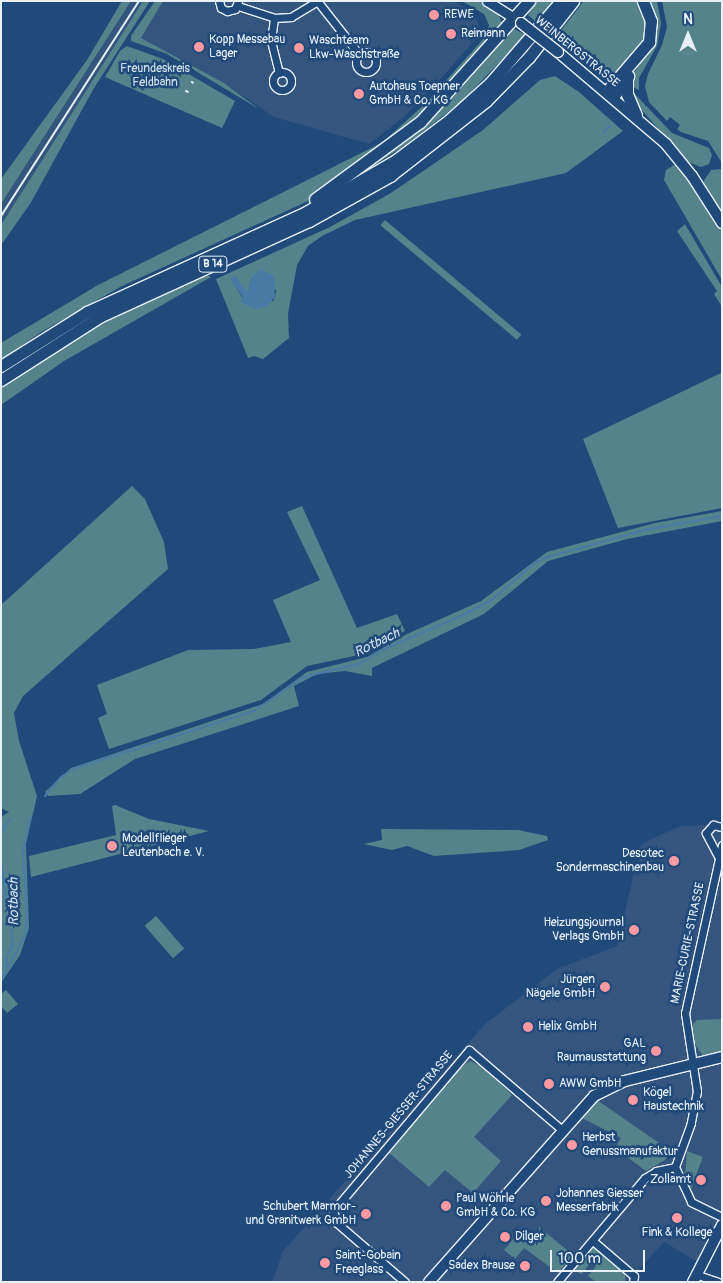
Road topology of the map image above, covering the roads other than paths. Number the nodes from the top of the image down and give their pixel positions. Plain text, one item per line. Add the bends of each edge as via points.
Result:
1 (219, 1) edge
2 (487, 1) edge
3 (529, 1) edge
4 (561, 1) edge
5 (573, 1) edge
6 (580, 1) edge
7 (318, 2) edge
8 (643, 2) edge
9 (238, 4) edge
10 (563, 15) junction
11 (274, 18) junction
12 (517, 20) junction
13 (359, 54) dead end
14 (641, 54) junction
15 (278, 72) dead end
16 (627, 78) junction
17 (610, 94) junction
18 (636, 115) junction
19 (306, 212) junction
20 (722, 223) edge
21 (1, 366) edge
22 (1, 380) edge
23 (722, 827) edge
24 (722, 845) edge
25 (718, 856) junction
26 (722, 1057) edge
27 (694, 1064) junction
28 (562, 1130) junction
29 (675, 1167) junction
30 (722, 1217) edge
31 (722, 1224) edge
32 (593, 1241) junction
33 (695, 1278) edge
34 (405, 1282) edge
35 (430, 1282) edge
36 (557, 1282) edge
37 (632, 1282) edge
38 (718, 1282) edge

1 - 9 street via 227,12
2 - 12 street, WEINBERGSTRASSE
3 - 12 highway
4 - 19 highway, B 14 via 515,57 449,120 396,160
5 - 10 highway, B 14
6 - 10 highway
7 - 11 street via 291,17
7 - 13 street
8 - 14 highway via 651,21 651,36
9 - 11 street
10 - 22 highway, B 14 via 486,101 390,176 309,221 99,317
11 - 15 street via 272,49
12 - 17 main road, WEINBERGSTRASSE, bridge
12 - 19 highway via 425,117 387,149 315,200
14 - 16 highway
14 - 17 highway
16 - 17 highway
16 - 18 highway via 627,94
17 - 18 main road, WEINBERGSTRASSE
18 - 20 main road, WEINBERGSTRASSE via 683,164
19 - 21 highway, B 14 via 109,301
23 - 25 street via 713,825 706,833
24 - 25 street, MARIE-CURIE-STRASSE
25 - 27 street, MARIE-CURIE-STRASSE via 685,1013
26 - 27 main road
27 - 28 main road via 614,1084 587,1102
27 - 29 street, MARIE-CURIE-STRASSE via 696,1104
28 - 34 street, JOHANNES-GIESSER-STRASSE via 469,1050 334,1211 337,1223
28 - 35 main road
29 - 30 street via 691,1202
29 - 32 street via 656,1171 645,1178
31 - 33 main road
32 - 36 street
32 - 37 street via 634,1276
33 - 38 street

